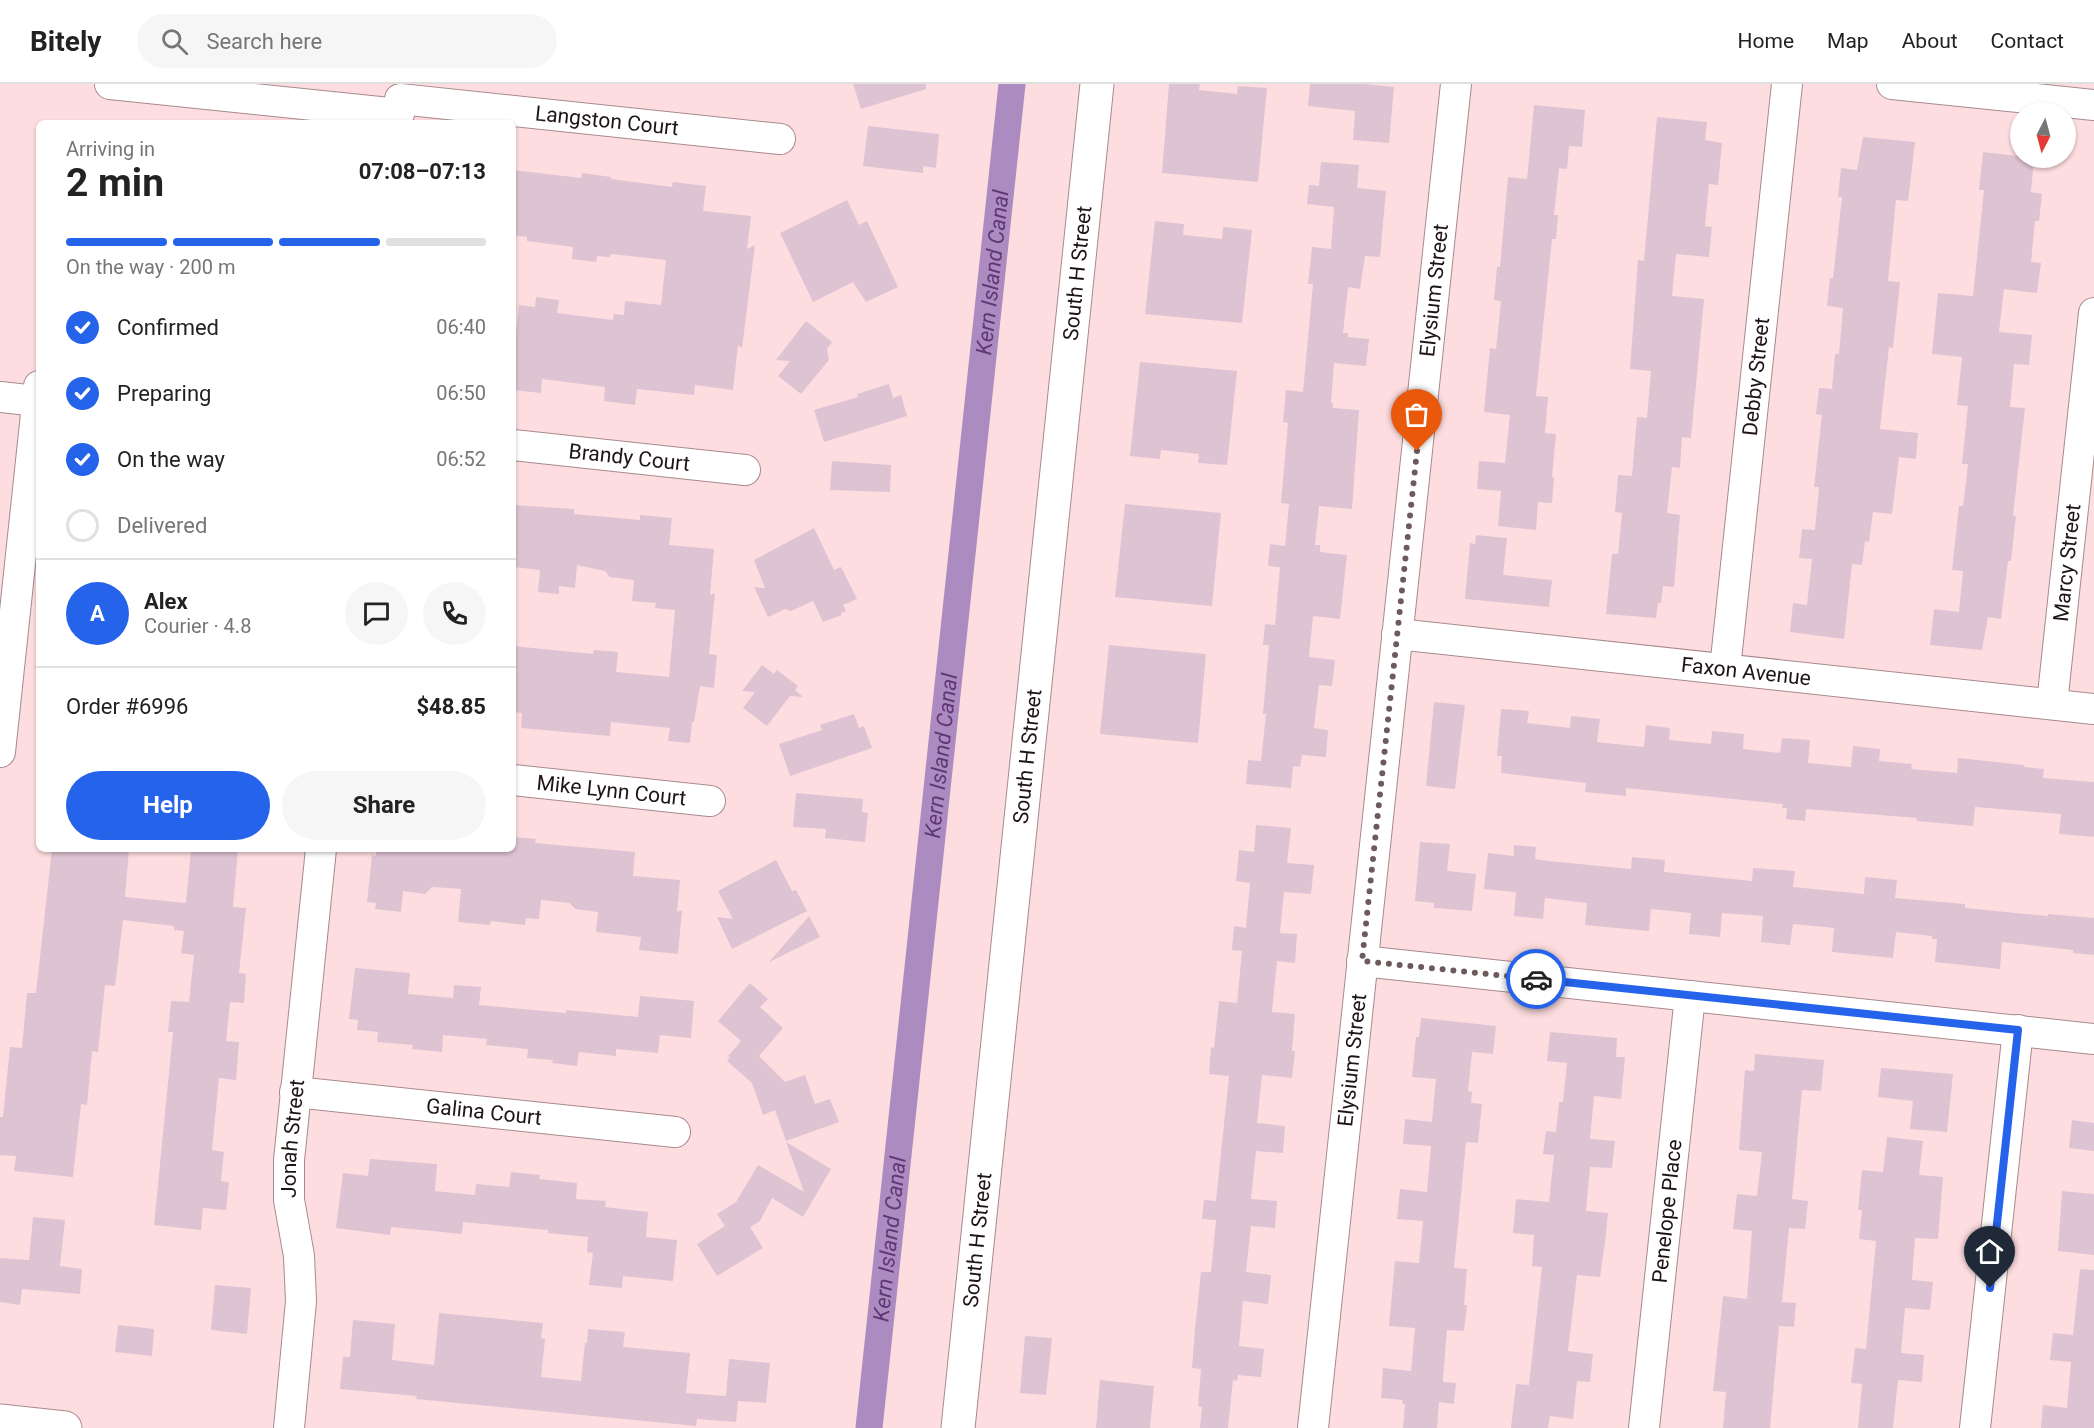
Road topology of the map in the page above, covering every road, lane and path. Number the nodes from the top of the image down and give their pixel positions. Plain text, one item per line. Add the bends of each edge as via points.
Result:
1 (110, 84) edge
2 (1097, 84) edge
3 (1456, 84) edge
4 (1787, 84) edge
5 (1892, 84) edge
6 (400, 105) edge
7 (2094, 105) edge
8 (780, 139) dead end
9 (2094, 313) edge
10 (36, 393) edge
11 (0, 397) edge
12 (36, 411) edge
13 (516, 445) edge
14 (745, 470) dead end
15 (1397, 634) junction
16 (1725, 669) junction
17 (2052, 704) junction
18 (2094, 709) edge
19 (2, 722) edge
20 (0, 752) edge
21 (516, 780) edge
22 (710, 801) dead end
23 (321, 852) edge
24 (1362, 961) junction
25 (1690, 996) junction
26 (2018, 1030) junction
27 (2094, 1039) edge
28 (295, 1092) junction
29 (675, 1132) dead end
30 (0, 1421) edge
31 (64, 1428) edge
32 (289, 1428) edge
33 (958, 1428) edge
34 (1312, 1428) edge
35 (1644, 1428) edge
36 (1975, 1428) edge

1 - 6 street, Langston Court
2 - 33 street, South H Street
3 - 15 street, Elysium Street
4 - 16 street, Debby Street
5 - 7 street
6 - 8 street, Langston Court
9 - 17 street, Marcy Street
10 - 11 street
12 - 19 street
13 - 14 street, Brandy Court
15 - 16 street, Faxon Avenue
15 - 24 street, Elysium Street
16 - 17 street, Faxon Avenue
17 - 18 street, Faxon Avenue
19 - 20 street
21 - 22 street, Mike Lynn Court
23 - 28 street, Jonah Street
24 - 25 street
24 - 34 street, Elysium Street
25 - 26 street
25 - 35 street, Penelope Place
26 - 27 street
26 - 36 street
28 - 29 street, Galina Court
28 - 32 street, Jonah Street via 288,1160 301,1302
30 - 31 street

